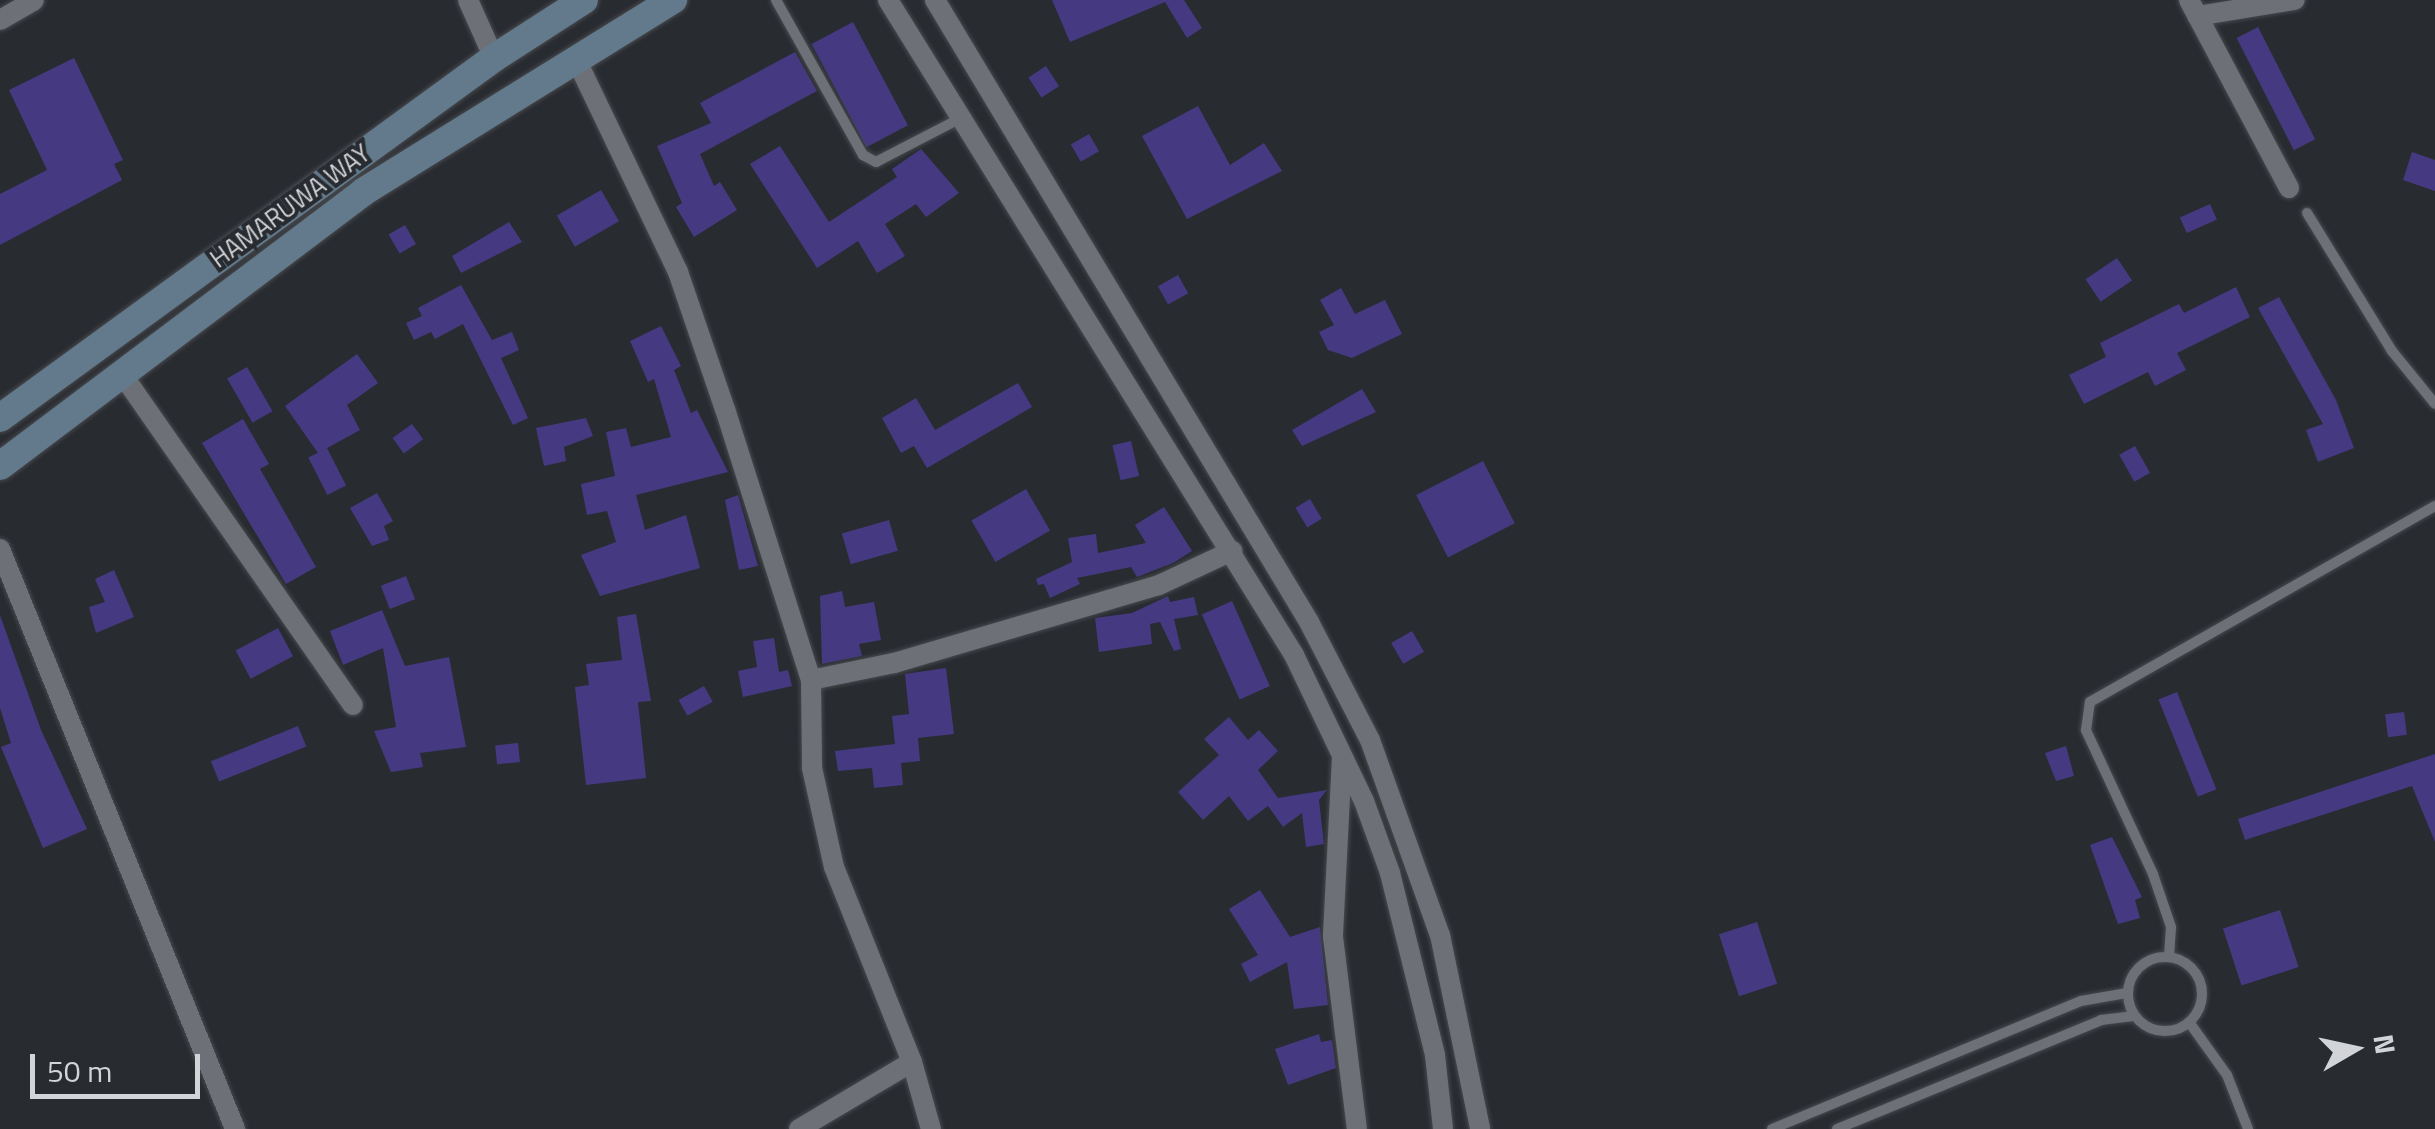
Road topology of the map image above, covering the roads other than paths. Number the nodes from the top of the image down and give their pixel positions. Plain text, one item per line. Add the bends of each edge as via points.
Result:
1 (34, 0) edge
2 (468, 0) edge
3 (584, 0) edge
4 (673, 0) edge
5 (776, 0) edge
6 (888, 0) edge
7 (936, 0) edge
8 (2295, 0) edge
9 (2193, 8) edge
10 (0, 20) edge
11 (494, 58) junction
12 (576, 59) junction
13 (961, 118) junction
14 (2289, 188) dead end
15 (2307, 213) dead end
16 (124, 377) junction
17 (2435, 404) edge
18 (0, 418) edge
19 (0, 466) edge
20 (2435, 506) edge
21 (0, 549) edge
22 (1232, 551) junction
23 (811, 680) junction
24 (353, 706) dead end
25 (1342, 755) junction
26 (2169, 956) junction
27 (2127, 992) junction
28 (2135, 1016) junction
29 (2190, 1022) junction
30 (912, 1062) junction
31 (234, 1129) edge
32 (799, 1129) edge
33 (930, 1129) edge
34 (1357, 1129) edge
35 (1443, 1129) edge
36 (1480, 1129) edge
37 (1772, 1129) edge
38 (1837, 1129) edge
39 (2248, 1129) edge

1 - 10 street
2 - 11 street
3 - 11 main road, HAMARUWA WAY
4 - 12 main road
5 - 13 lane via 863,155 876,162
6 - 13 street
7 - 36 street via 1309,622 1370,740 1440,935
8 - 9 street
9 - 14 street
11 - 18 main road, HAMARUWA WAY
12 - 16 main road via 363,192
12 - 23 street via 678,272
13 - 22 street
15 - 17 lane via 2392,351
16 - 19 main road
16 - 24 street
20 - 26 lane via 2090,702 2086,730 2154,874 2171,927
21 - 31 street
22 - 23 street via 1159,585 894,664
22 - 25 street
23 - 30 street via 812,768 834,867
25 - 34 street via 1333,938
25 - 35 street via 1410,943
26 - 27 lane via 2145,962
26 - 29 lane via 2191,967 2202,988
27 - 28 lane
27 - 37 lane via 2081,1002
28 - 29 lane via 2167,1031
28 - 38 lane via 2101,1020
29 - 39 lane via 2228,1075
30 - 32 street
30 - 33 street

